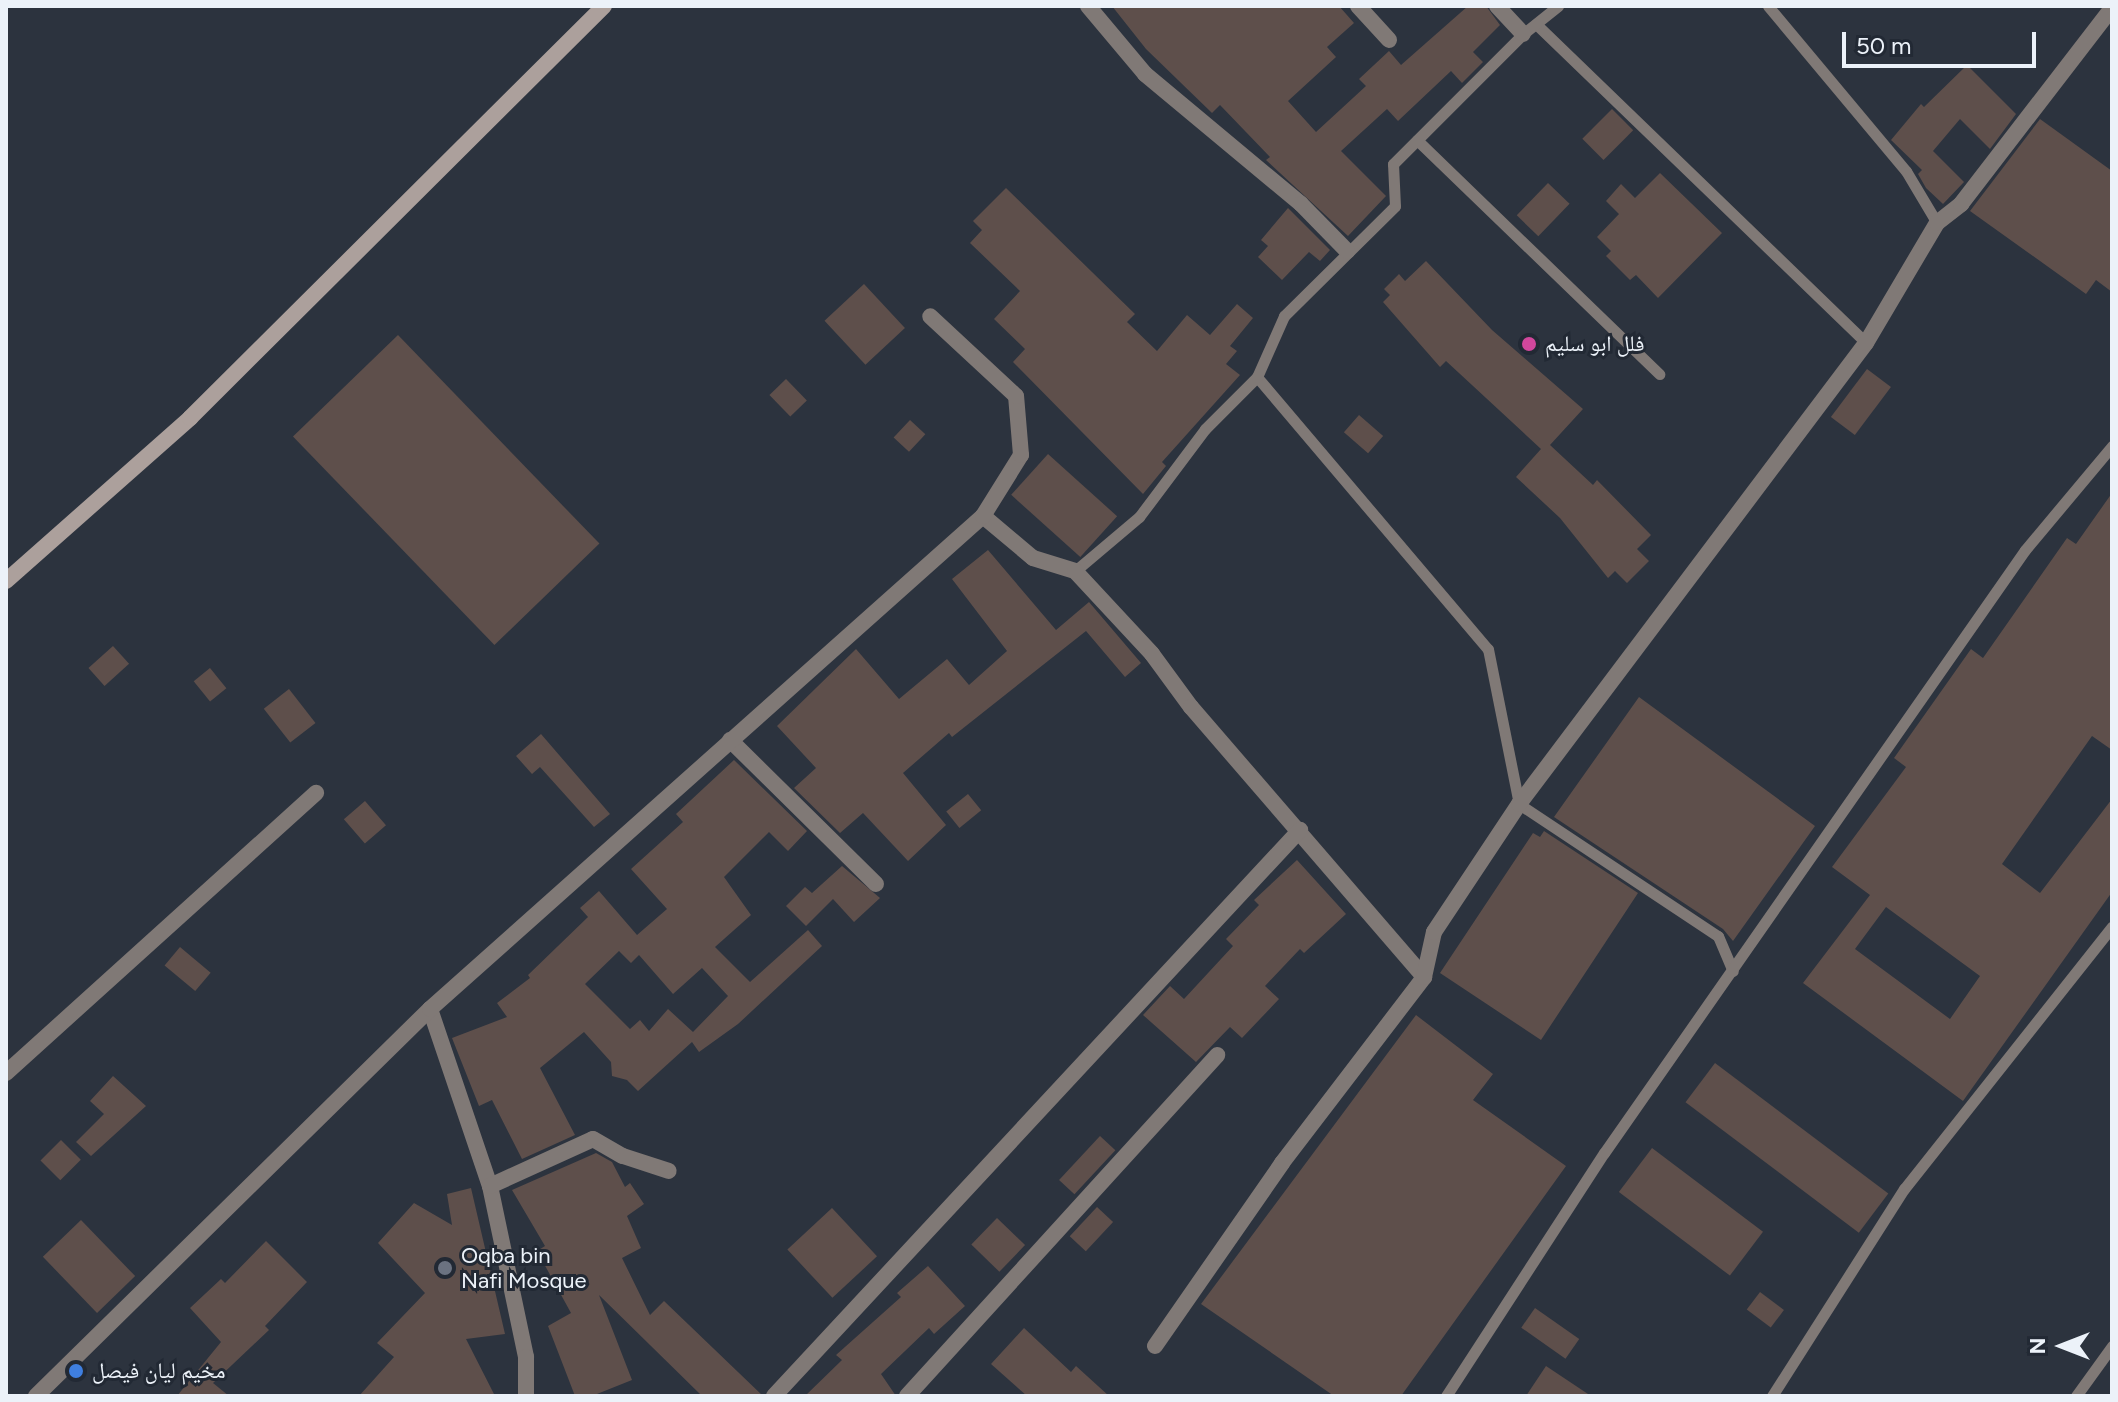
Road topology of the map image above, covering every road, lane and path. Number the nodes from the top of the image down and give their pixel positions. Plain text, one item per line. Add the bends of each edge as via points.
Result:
1 (604, 6) edge
2 (1088, 6) edge
3 (1358, 6) edge
4 (1497, 6) edge
5 (1558, 6) edge
6 (1768, 6) edge
7 (2112, 8) edge
8 (1529, 29) junction
9 (1389, 40) dead end
10 (1417, 140) junction
11 (1937, 223) junction
12 (1347, 251) junction
13 (930, 316) dead end
14 (1866, 343) junction
15 (1659, 374) dead end
16 (1257, 377) junction
17 (2112, 446) edge
18 (983, 516) junction
19 (1075, 571) junction
20 (6, 581) edge
21 (730, 740) junction
22 (316, 793) dead end
23 (1519, 804) junction
24 (1300, 830) junction
25 (876, 884) dead end
26 (2112, 927) edge
27 (1733, 971) junction
28 (1424, 977) junction
29 (430, 1009) junction
30 (1217, 1055) dead end
31 (6, 1073) edge
32 (669, 1171) dead end
33 (490, 1186) junction
34 (1155, 1346) dead end
35 (2112, 1346) edge
36 (36, 1396) edge
37 (526, 1396) edge
38 (774, 1396) edge
39 (907, 1396) edge
40 (1446, 1396) edge
41 (1772, 1396) edge
42 (2076, 1396) edge

1 - 20 street via 190,418
2 - 12 street via 1145,74 1301,204
3 - 9 street
4 - 8 street
5 - 8 lane
6 - 11 lane via 1896,158
7 - 11 street via 1961,204
8 - 10 lane
8 - 14 lane
10 - 12 lane via 1393,164 1395,206
10 - 15 lane
11 - 14 street
12 - 16 lane via 1284,316
13 - 18 street via 1016,396 1021,455
14 - 23 street
16 - 19 lane via 1205,429 1139,517
16 - 23 lane via 1488,649
17 - 27 lane via 2025,550
18 - 19 street via 1033,558
18 - 21 street
19 - 24 street
21 - 25 street
21 - 29 street
22 - 31 street
23 - 27 lane via 1718,936
23 - 28 street via 1434,932
24 - 28 street
24 - 38 street
26 - 41 lane via 1904,1189
27 - 40 lane via 1604,1153
28 - 34 street via 1282,1163
29 - 33 street
29 - 36 street
30 - 39 street
32 - 33 street via 623,1156 593,1139
33 - 37 street via 526,1357
35 - 42 lane

